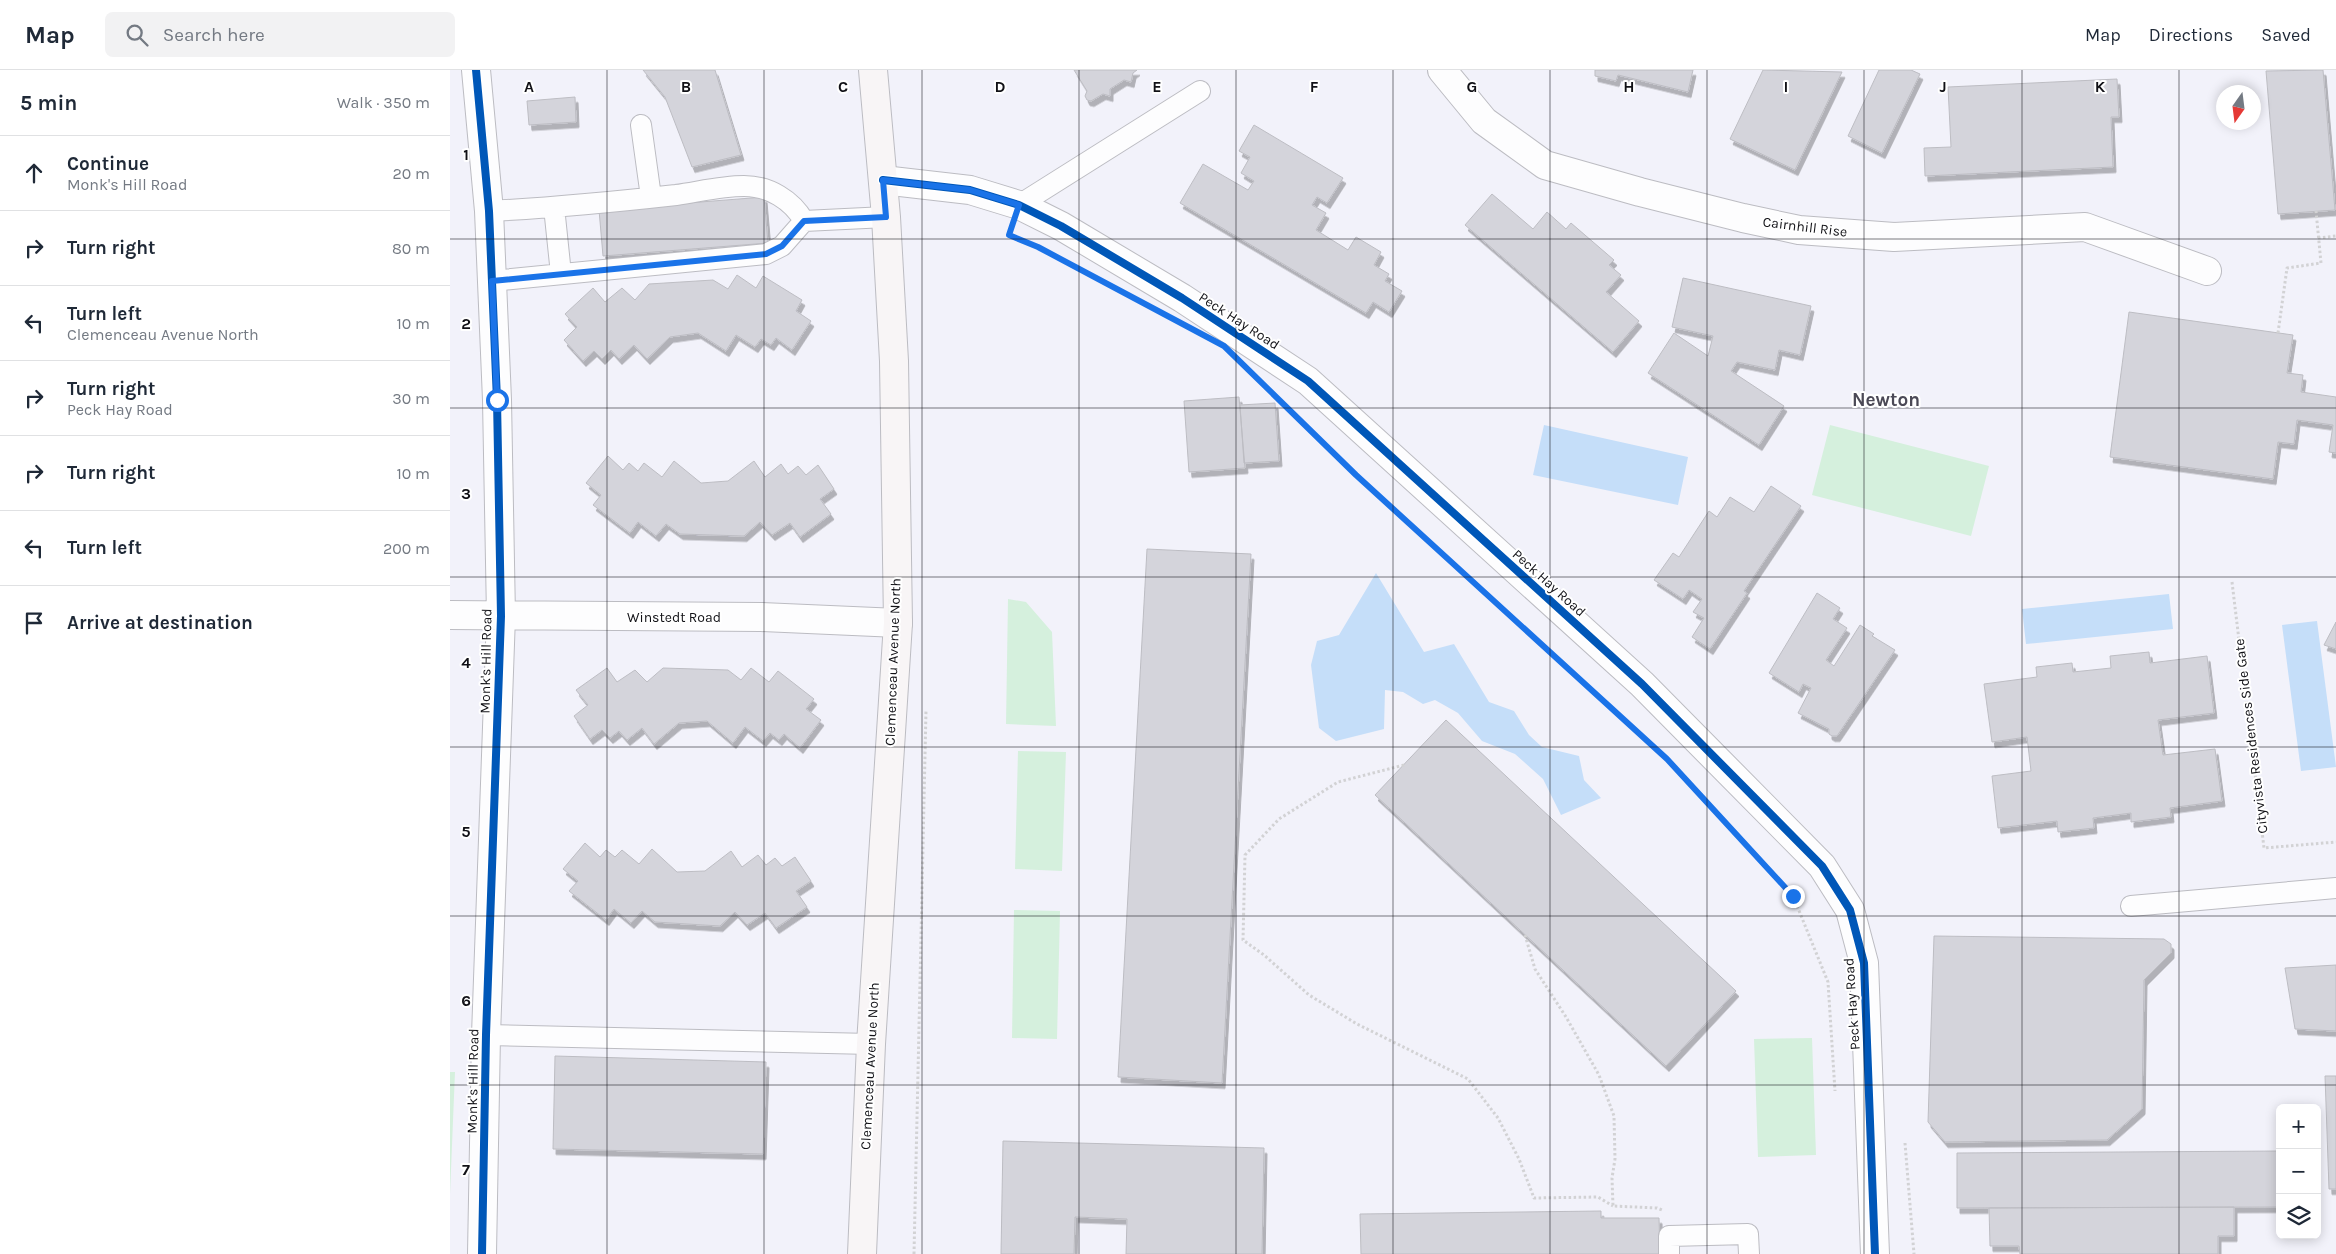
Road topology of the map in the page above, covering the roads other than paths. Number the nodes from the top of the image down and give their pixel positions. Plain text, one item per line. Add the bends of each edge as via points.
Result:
1 (476, 70) edge
2 (873, 70) edge
3 (1442, 70) edge
4 (1200, 91) dead end
5 (641, 125) dead end
6 (883, 180) junction
7 (651, 197) junction
8 (1019, 205) junction
9 (554, 207) junction
10 (489, 211) junction
11 (886, 217) junction
12 (804, 221) junction
13 (2206, 271) dead end
14 (561, 274) junction
15 (492, 281) junction
16 (450, 615) edge
17 (500, 616) junction
18 (898, 624) junction
19 (2336, 888) edge
20 (2132, 906) dead end
21 (486, 1035) junction
22 (870, 1044) junction
23 (1669, 1245) edge
24 (482, 1254) edge
25 (862, 1254) edge
26 (1749, 1254) edge
27 (1876, 1254) edge

1 - 10 street, Monk's Hill Road
2 - 6 main road, Clemenceau Avenue North
3 - 13 street, Cairnhill Rise via 1484,121 1545,165 1640,192 1799,230 1894,237 2085,227
4 - 8 lane
5 - 7 lane
6 - 8 street, Peck Hay Road via 970,190
6 - 11 main road, Clemenceau Avenue North
7 - 9 lane
7 - 12 lane via 751,187 782,197 797,209
8 - 27 street, Peck Hay Road via 1061,226 1182,298 1308,381 1642,684 1822,866 1850,910 1864,963
9 - 10 lane
9 - 14 lane
10 - 15 street, Monk's Hill Road
11 - 12 lane
11 - 18 main road, Clemenceau Avenue North via 894,361
12 - 14 lane via 782,246 766,254
14 - 15 lane
15 - 17 street, Monk's Hill Road
16 - 17 street, Winstedt Road
17 - 18 street, Winstedt Road via 761,617
17 - 21 street, Monk's Hill Road
18 - 22 main road, Clemenceau Avenue North
19 - 20 lane
21 - 22 lane
21 - 24 street, Monk's Hill Road
22 - 25 main road, Clemenceau Avenue North
23 - 26 lane via 1748,1234

